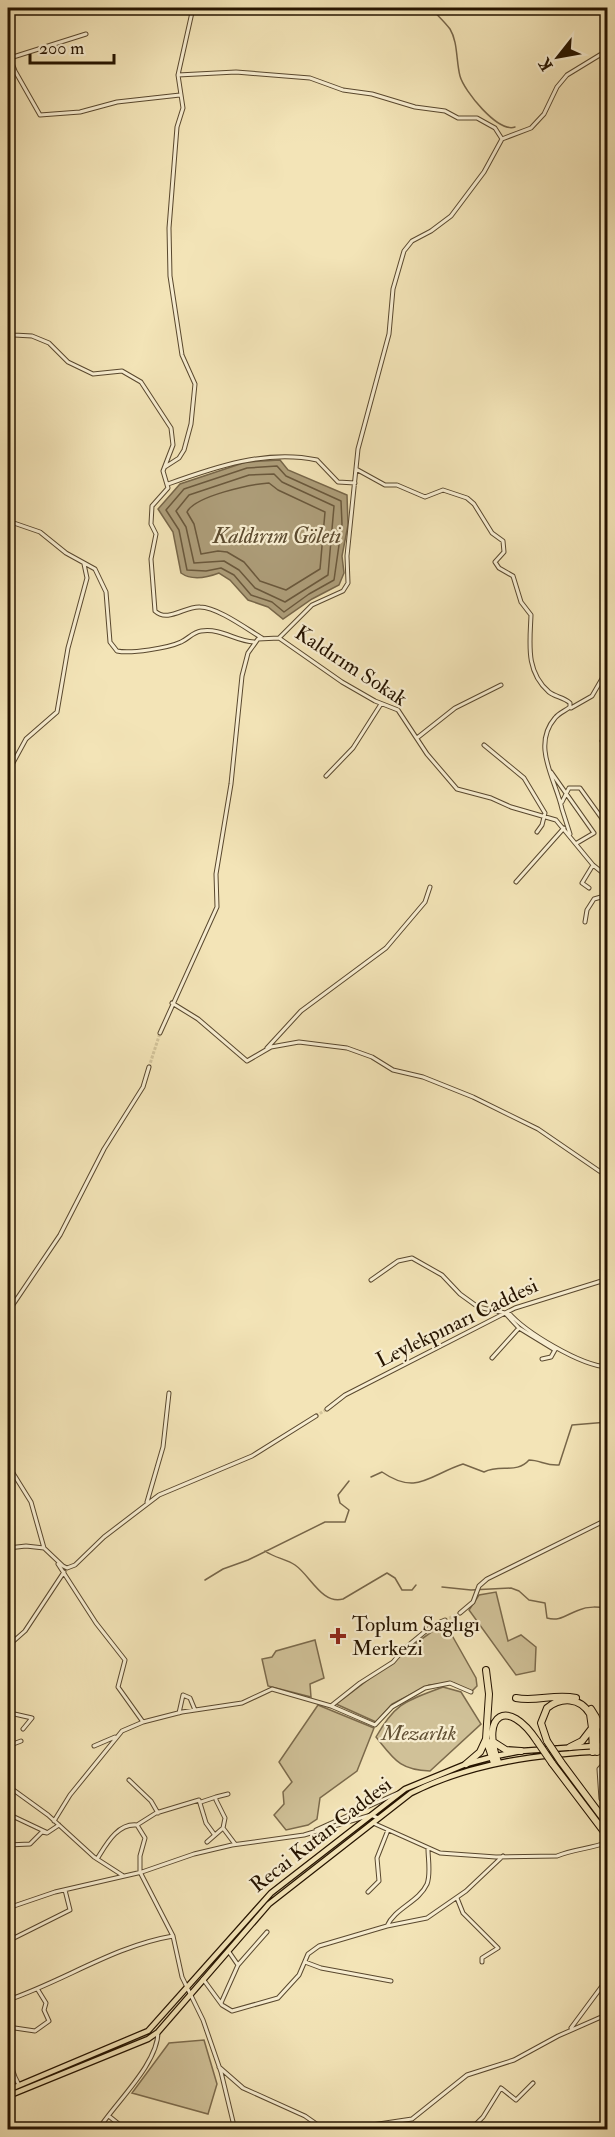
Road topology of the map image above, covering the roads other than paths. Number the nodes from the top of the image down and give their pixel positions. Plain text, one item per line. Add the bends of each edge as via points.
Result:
1 (193, 8) edge
2 (86, 34) dead end
3 (608, 50) edge
4 (178, 75) junction
5 (180, 95) junction
6 (502, 139) junction
7 (8, 331) edge
8 (165, 467) junction
9 (356, 470) junction
10 (355, 483) junction
11 (168, 484) junction
12 (8, 521) edge
13 (84, 563) junction
14 (262, 638) junction
15 (279, 638) junction
16 (254, 642) junction
17 (608, 656) edge
18 (606, 678) edge
19 (501, 685) dead end
20 (382, 704) junction
21 (566, 710) junction
22 (608, 737) edge
23 (417, 738) junction
24 (484, 745) dead end
25 (608, 749) edge
26 (550, 770) junction
27 (8, 772) edge
28 (326, 776) dead end
29 (565, 792) junction
30 (562, 809) junction
31 (545, 816) junction
32 (608, 827) edge
33 (564, 828) junction
34 (537, 832) dead end
35 (572, 837) junction
36 (577, 843) junction
37 (594, 865) junction
38 (608, 877) edge
39 (516, 882) dead end
40 (430, 887) dead end
41 (589, 888) dead end
42 (608, 896) edge
43 (585, 922) dead end
44 (172, 1003) junction
45 (160, 1033) tunnel mouth
46 (266, 1049) junction
47 (149, 1067) tunnel mouth
48 (608, 1177) edge
49 (608, 1279) edge
50 (371, 1280) dead end
51 (8, 1312) edge
52 (506, 1313) junction
53 (519, 1328) junction
54 (556, 1348) junction
55 (492, 1358) dead end
56 (542, 1359) dead end
57 (608, 1367) edge
58 (170, 1393) dead end
59 (327, 1409) tunnel mouth
60 (316, 1416) tunnel mouth
61 (8, 1465) edge
62 (147, 1502) junction
63 (608, 1520) edge
64 (8, 1548) edge
65 (44, 1548) junction
66 (58, 1563) junction
67 (67, 1568) junction
68 (64, 1572) junction
69 (460, 1613) tunnel mouth
70 (445, 1620) tunnel mouth
71 (8, 1646) edge
72 (486, 1670) dead end
73 (471, 1692) dead end
74 (516, 1698) dead end
75 (331, 1706) junction
76 (195, 1710) junction
77 (179, 1713) junction
78 (8, 1716) edge
79 (596, 1717) junction
80 (143, 1722) junction
81 (592, 1728) junction
82 (23, 1729) dead end
83 (608, 1735) edge
84 (117, 1737) junction
85 (489, 1740) junction
86 (21, 1741) dead end
87 (608, 1745) edge
88 (8, 1746) edge
89 (94, 1746) dead end
90 (570, 1747) junction
91 (595, 1749) junction
92 (521, 1751) junction
93 (608, 1751) edge
94 (495, 1759) junction
95 (608, 1759) edge
96 (466, 1764) junction
97 (129, 1780) dead end
98 (8, 1786) edge
99 (405, 1789) junction
100 (228, 1794) dead end
101 (216, 1797) junction
102 (608, 1800) edge
103 (201, 1802) junction
104 (158, 1813) junction
105 (8, 1814) edge
106 (371, 1815) junction
107 (378, 1818) junction
108 (54, 1821) junction
109 (372, 1823) junction
110 (59, 1825) junction
111 (137, 1825) junction
112 (608, 1825) edge
113 (223, 1828) junction
114 (388, 1830) junction
115 (47, 1833) junction
116 (214, 1834) junction
117 (304, 1835) junction
118 (606, 1841) edge
119 (207, 1842) dead end
120 (235, 1844) junction
121 (8, 1845) edge
122 (429, 1850) junction
123 (502, 1856) junction
124 (97, 1859) junction
125 (140, 1872) junction
126 (124, 1876) junction
127 (65, 1890) junction
128 (368, 1892) dead end
129 (457, 1898) junction
130 (8, 1908) edge
131 (387, 1926) junction
132 (267, 1932) dead end
133 (173, 1936) junction
134 (8, 1941) edge
135 (228, 1951) junction
136 (305, 1962) junction
137 (482, 1962) dead end
138 (238, 1965) junction
139 (608, 1978) edge
140 (203, 1979) junction
141 (391, 1981) dead end
142 (186, 1988) junction
143 (38, 1990) junction
144 (191, 1992) junction
145 (8, 2000) edge
146 (221, 2003) junction
147 (608, 2014) edge
148 (8, 2027) edge
149 (570, 2030) junction
150 (158, 2032) junction
151 (8, 2057) edge
152 (219, 2067) junction
153 (15, 2077) junction
154 (8, 2080) edge
155 (533, 2083) dead end
156 (19, 2085) junction
157 (8, 2090) edge
158 (8, 2096) edge
159 (110, 2117) junction
160 (98, 2130) edge
161 (126, 2130) edge
162 (235, 2130) edge
163 (325, 2130) edge
164 (361, 2130) edge
165 (470, 2130) edge

1 - 4 street
2 - 5 street via 10,58 40,115
3 - 6 street via 567,75 531,128
4 - 5 street
4 - 6 street via 250,72 315,79 343,90 445,111 458,118 477,118 495,128
5 - 8 street via 183,108 177,127 169,228 170,276 182,355 195,384 193,416 184,450
6 - 9 street via 484,172 451,216 411,241 404,251 393,289 389,334 359,443
7 - 8 street via 49,343 68,362 93,374 122,371 141,382 171,428 173,445
8 - 11 street via 163,473
9 - 10 street
9 - 21 street via 386,485 397,485 425,497 441,490 462,495 474,504 492,533 505,543 496,564 513,576 521,602 531,615 529,644 534,673 548,691 568,701 570,707
10 - 11 street via 338,482 314,459 265,457
10 - 15 street via 347,586 312,604
11 - 14 street via 152,506 151,524 156,534 151,559 155,610 167,615 202,607 242,623
12 - 13 street via 40,532
13 - 16 street via 95,569 105,588 109,636 117,651 176,644 201,631 221,631
13 - 27 street via 87,578 68,648 58,709 26,739
14 - 15 street, Kaldırım Sokak
14 - 16 street
15 - 20 street, Kaldırım Sokak via 342,682
16 - 44 street via 242,676 231,784 216,874 217,907
17 - 18 street
18 - 21 street via 588,700
19 - 23 street via 455,708
20 - 23 street, Kaldırım Sokak via 398,710
20 - 28 street via 352,748
21 - 26 street via 556,717 548,731 545,754
22 - 25 street via 602,741
23 - 31 street, Kaldırım Sokak via 460,792
24 - 31 street via 524,778
26 - 29 street
26 - 30 street
29 - 30 street
29 - 32 street via 574,786 583,790
29 - 36 street via 594,833
30 - 35 street
31 - 33 street, Kaldırım Sokak
31 - 34 street
33 - 35 street, Kaldırım Sokak
33 - 39 street
35 - 36 street, Kaldırım Sokak
36 - 37 street, Kaldırım Sokak
37 - 38 street, Kaldırım Sokak
37 - 41 street via 582,883
40 - 46 street via 425,902 386,948 301,1011
42 - 43 street via 594,899
44 - 45 street
44 - 46 street via 198,1019 248,1061
46 - 48 street via 299,1042 331,1044 366,1054 393,1070 473,1096 538,1129
47 - 51 street via 142,1088 104,1149 60,1235
49 - 52 street, Leylekpınarı Caddesi via 550,1295
50 - 52 street via 412,1257 438,1272 478,1307
52 - 53 street
52 - 54 street
52 - 59 street, Leylekpınarı Caddesi via 345,1395
53 - 54 street
53 - 55 street
54 - 56 street via 551,1357
54 - 57 street via 585,1364
58 - 62 street via 163,1447
60 - 62 street via 252,1456
61 - 65 street via 31,1502
62 - 67 street
63 - 69 street via 487,1579 479,1586 473,1602
64 - 65 street
65 - 66 street
66 - 67 street
66 - 68 street
67 - 68 street
68 - 71 street via 25,1631
68 - 80 street via 125,1660 118,1687
70 - 75 street
72 - 85 highway
73 - 75 street via 450,1683 425,1688 392,1707 375,1725
74 - 79 highway via 579,1698
75 - 76 street via 272,1689 242,1703
76 - 77 street
76 - 77 street via 190,1698 183,1695
77 - 80 street
78 - 82 street via 10,1713 32,1718
79 - 83 highway
79 - 91 highway
80 - 84 street
81 - 90 highway via 582,1741
81 - 91 highway
81 - 112 highway, bridge via 590,1714 582,1704 562,1700 542,1714 547,1741
84 - 89 street
84 - 108 street
85 - 92 highway via 506,1750
85 - 94 highway
85 - 96 highway
85 - 118 highway, bridge via 492,1725 503,1716 513,1716 526,1724
86 - 88 street
87 - 91 main road, Recai Kutan Caddesi
90 - 91 main road, Recai Kutan Caddesi
90 - 92 main road, Recai Kutan Caddesi
91 - 93 main road, Recai Kutan Caddesi
91 - 94 main road, Recai Kutan Caddesi
92 - 94 main road, Recai Kutan Caddesi
94 - 96 main road, Recai Kutan Caddesi
94 - 107 main road, Recai Kutan Caddesi via 411,1793
95 - 102 street via 599,1769 601,1799
96 - 99 main road, Recai Kutan Caddesi
97 - 104 street
98 - 108 street
99 - 106 main road, Recai Kutan Caddesi
99 - 117 street
100 - 101 street
101 - 103 street
101 - 113 street via 226,1822
103 - 104 street via 191,1801
103 - 116 street via 206,1823
104 - 111 street
105 - 115 street
106 - 107 street
106 - 117 street
106 - 142 main road, Recai Kutan Caddesi via 271,1893
107 - 109 main road, Recai Kutan Caddesi
108 - 110 street
109 - 114 street
109 - 135 main road, Recai Kutan Caddesi via 278,1897
110 - 115 street
110 - 124 street
111 - 124 street via 131,1824 111,1837
111 - 125 street via 145,1838
113 - 116 street
113 - 120 street
114 - 122 street
114 - 128 street via 377,1858 379,1881
115 - 121 street via 42,1832 30,1844
116 - 119 street
117 - 120 street
118 - 123 street via 589,1850 572,1850 557,1856
120 - 125 street
122 - 123 street
122 - 131 street via 428,1883 390,1918
123 - 129 street
124 - 126 street
125 - 126 street
125 - 133 street
126 - 127 street
127 - 130 street
127 - 134 street via 70,1910
129 - 131 street via 427,1918
129 - 137 street via 464,1913 498,1948 482,1958
131 - 136 street via 318,1946
132 - 138 street
133 - 142 street
133 - 143 street via 129,1946
135 - 138 street
135 - 140 main road, Recai Kutan Caddesi
136 - 141 street
136 - 146 street via 286,1991 269,2002 232,2011
138 - 146 street
139 - 149 street
140 - 144 main road, Recai Kutan Caddesi
140 - 146 street
142 - 144 street
142 - 156 main road, Recai Kutan Caddesi via 148,2031
143 - 145 street
143 - 148 street via 46,2003 49,2021 35,2031
144 - 150 main road, Recai Kutan Caddesi
144 - 152 street
147 - 149 street
149 - 164 street via 514,2060 467,2075 412,2119
150 - 158 main road, Recai Kutan Caddesi
150 - 159 street via 154,2052
151 - 153 street
152 - 162 street
152 - 163 street via 243,2088 305,2116
153 - 154 street
153 - 156 street
155 - 165 street via 516,2100 501,2088
156 - 157 main road, Recai Kutan Caddesi
159 - 160 street
159 - 161 street

